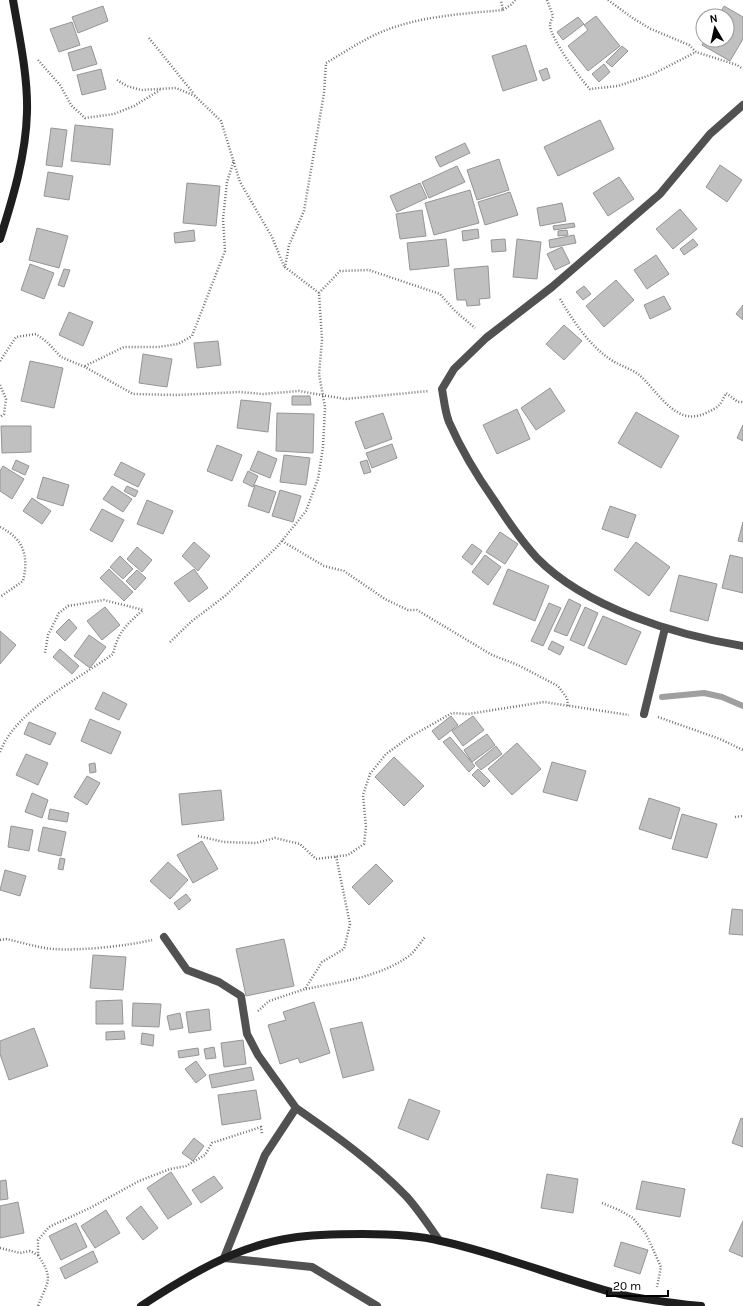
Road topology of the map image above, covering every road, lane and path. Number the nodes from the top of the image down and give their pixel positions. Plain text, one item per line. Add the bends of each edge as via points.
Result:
1 (13, 0) edge
2 (501, 0) edge
3 (515, 0) edge
4 (547, 0) edge
5 (608, 0) edge
6 (502, 10) junction
7 (149, 38) dead end
8 (22, 50) junction
9 (696, 52) junction
10 (743, 69) edge
11 (117, 80) dead end
12 (161, 90) junction
13 (195, 96) junction
14 (743, 105) edge
15 (234, 160) junction
16 (0, 239) edge
17 (285, 267) junction
18 (552, 287) junction
19 (319, 293) junction
20 (486, 338) junction
21 (0, 361) edge
22 (85, 367) junction
23 (0, 385) edge
24 (442, 389) junction
25 (323, 394) junction
26 (743, 402) edge
27 (0, 417) edge
28 (0, 527) edge
29 (282, 541) junction
30 (0, 597) edge
31 (665, 628) junction
32 (170, 642) dead end
33 (743, 646) edge
34 (45, 653) dead end
35 (568, 706) junction
36 (644, 714) junction
37 (743, 750) edge
38 (0, 752) edge
39 (743, 816) edge
40 (735, 817) dead end
41 (198, 836) dead end
42 (336, 856) junction
43 (164, 937) joint
44 (425, 937) dead end
45 (0, 940) edge
46 (305, 989) junction
47 (247, 1034) junction
48 (296, 1108) junction
49 (265, 1155) junction
50 (602, 1203) dead end
51 (440, 1240) junction
52 (0, 1248) edge
53 (38, 1254) junction
54 (224, 1258) junction
55 (656, 1304) edge
56 (38, 1306) edge
57 (141, 1306) edge
58 (376, 1306) edge
59 (701, 1306) edge

1 - 8 main road
2 - 6 path
3 - 6 path
4 - 9 path via 553,16 550,24 552,34 590,89 618,86 653,74
5 - 9 path via 634,19 689,45
6 - 17 path via 455,14 388,30 326,63 324,93 304,211 289,245
7 - 13 path
8 - 12 path via 41,62 72,105 85,118 114,114
8 - 16 main road via 27,110 24,144 13,198
9 - 10 path
11 - 12 path via 141,90
12 - 13 path via 176,88
13 - 15 path via 220,120
14 - 18 street via 710,134 660,194
15 - 17 path via 240,182 272,237
15 - 22 path via 227,182 223,219 225,251 192,336 178,344 124,347
17 - 19 path
18 - 20 street
18 - 26 path via 573,321 597,348 613,361 638,374 663,401 680,414 696,418 719,407 726,393 738,402
19 - 20 path via 340,271 369,270 440,294
19 - 25 path via 322,340 319,374
20 - 24 street via 454,369
21 - 22 path via 16,337 36,334 61,357
22 - 25 path via 133,394 263,394 299,391
23 - 27 path via 6,399 4,414
24 - 25 path via 345,399
24 - 31 street via 448,421 482,483 538,558 570,585 596,600
25 - 29 path via 323,447 318,479 306,511
28 - 30 path via 11,533 22,546 27,565 23,581
29 - 32 path via 225,596
29 - 35 path via 324,566 344,571 385,599 408,610 417,610 492,655 518,665 558,686
31 - 33 street via 711,641
31 - 36 street
34 - 38 path via 48,635 59,613 68,606 104,600 143,610 123,626 113,654 30,711 5,739
35 - 36 path via 625,715
35 - 42 path via 544,702 468,714 452,713 408,738 386,754 370,774 364,795 364,844 348,855
36 - 37 path via 692,728
39 - 40 path
41 - 42 path via 224,842 256,843 275,838 300,844 316,859
42 - 46 path via 350,924 344,949 322,962
43 - 45 path via 140,943 54,949
43 - 47 street via 186,970 219,982 241,996
44 - 46 path via 410,955 387,969 351,980
46 - 47 path via 270,1001 252,1016
47 - 48 street via 258,1055
48 - 49 street
48 - 51 street via 359,1153 388,1178
49 - 53 path via 261,1127 212,1143 205,1155 186,1166 170,1169 140,1181 49,1227 38,1240
49 - 54 street
50 - 55 path via 633,1218 655,1250 661,1267
51 - 54 main road via 380,1234 290,1238
51 - 55 main road
52 - 53 path
53 - 56 path via 48,1271 48,1284
54 - 57 main road via 181,1280
54 - 58 street via 312,1267
55 - 59 main road

